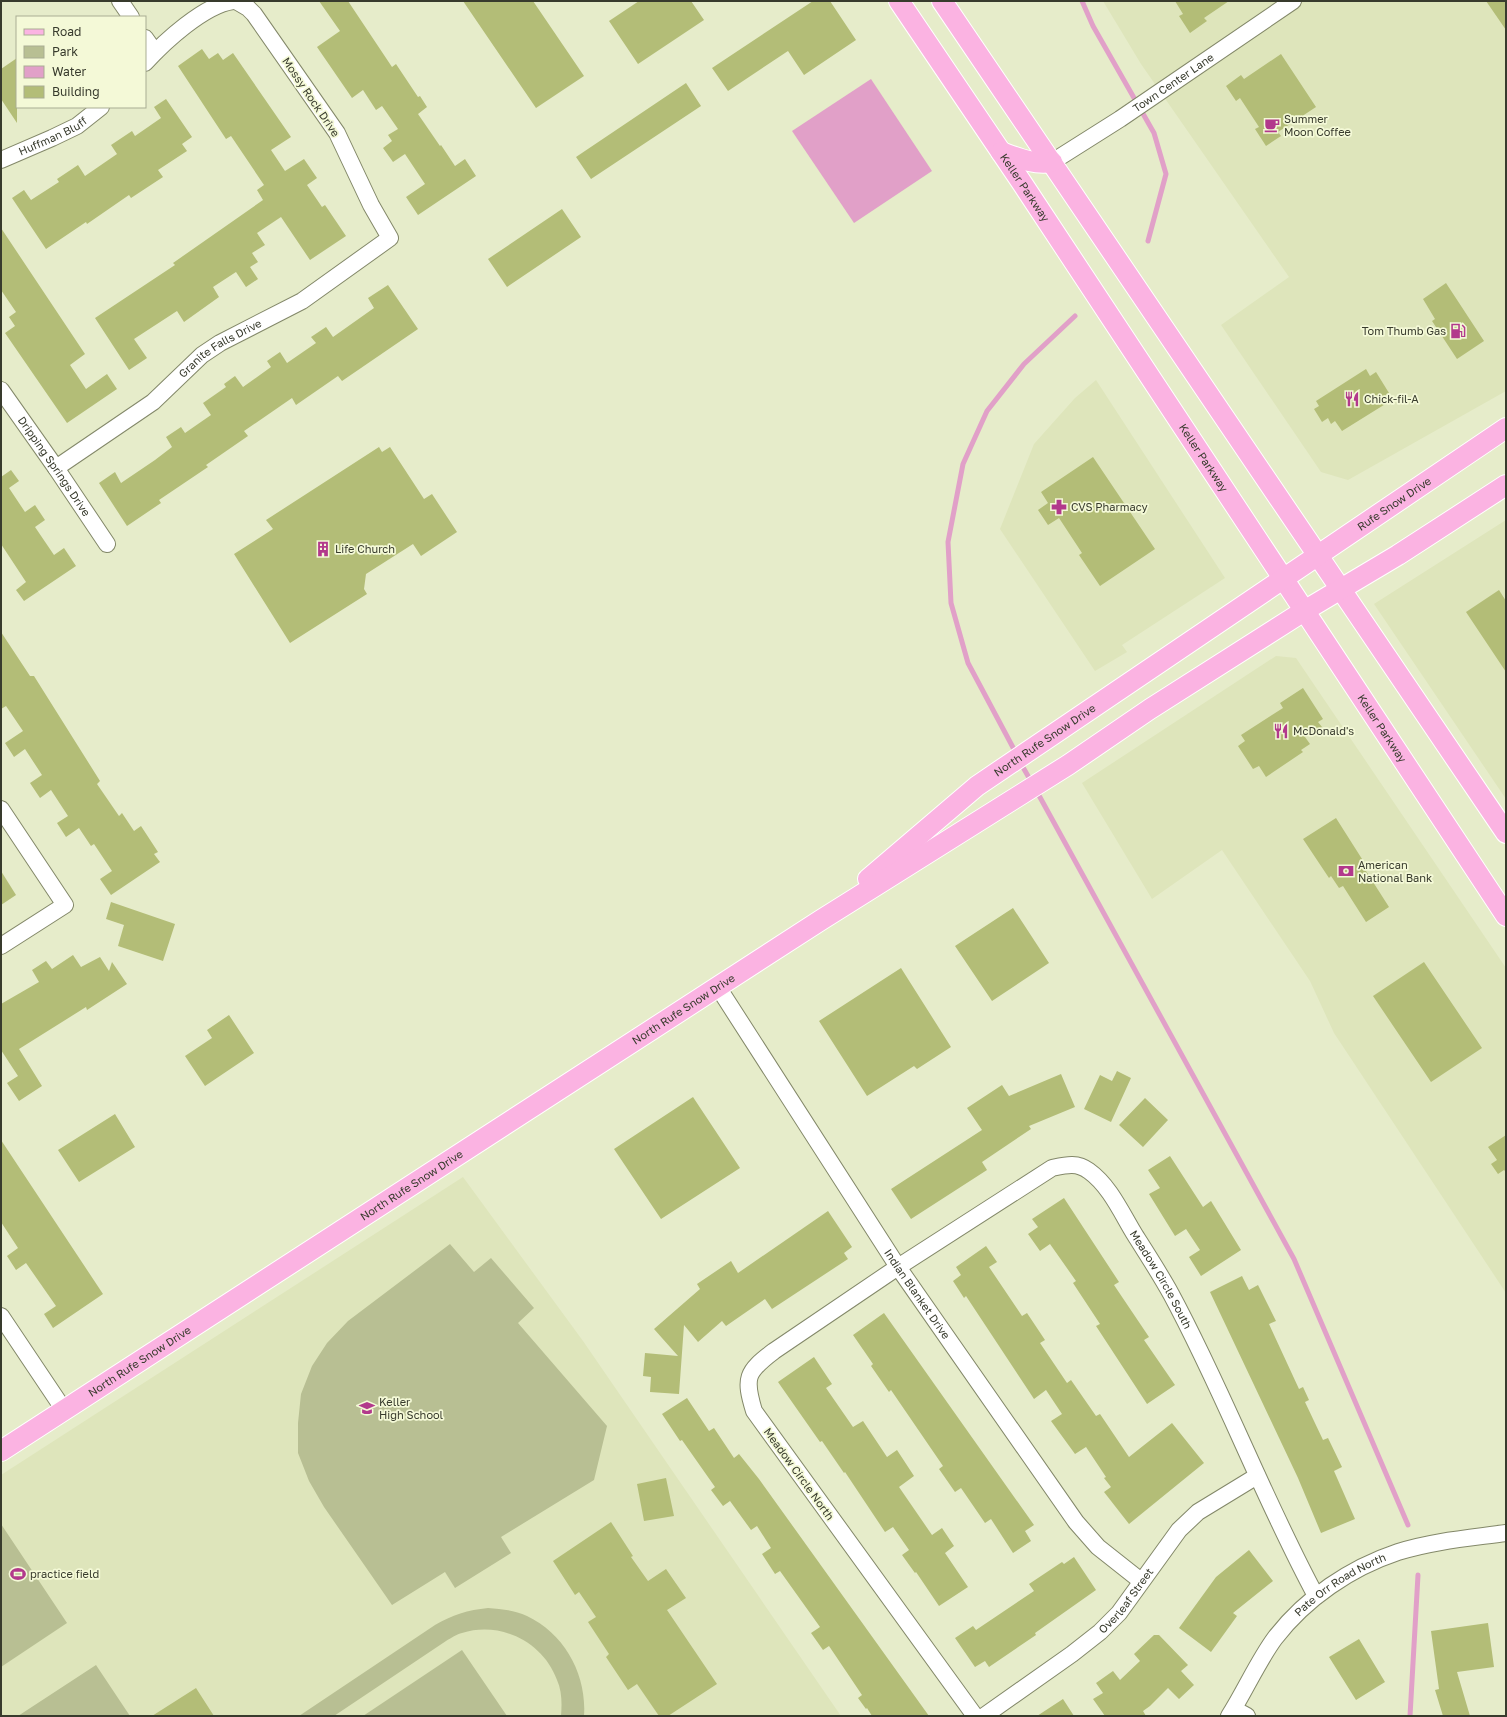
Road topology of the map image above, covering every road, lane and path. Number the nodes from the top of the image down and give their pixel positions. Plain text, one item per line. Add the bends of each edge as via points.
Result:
1 (120, 1) edge
2 (899, 1) edge
3 (942, 1) edge
4 (1293, 1) edge
5 (237, 2) edge
6 (130, 16) edge
7 (146, 42) edge
8 (150, 58) edge
9 (100, 108) edge
10 (1001, 152) junction
11 (1, 160) edge
12 (1052, 162) junction
13 (390, 238) joint
14 (1, 390) edge
15 (1506, 428) edge
16 (56, 468) junction
17 (1506, 485) edge
18 (107, 544) dead end
19 (1319, 556) junction
20 (1283, 579) junction
21 (1340, 588) junction
22 (1304, 611) junction
23 (1132, 681) junction
24 (1150, 709) junction
25 (1, 809) edge
26 (1506, 833) edge
27 (1506, 916) edge
28 (821, 920) junction
29 (1, 946) edge
30 (718, 987) junction
31 (898, 1267) junction
32 (1, 1316) edge
33 (64, 1410) junction
34 (1, 1451) edge
35 (1257, 1476) junction
36 (1506, 1533) edge
37 (1141, 1581) junction
38 (1316, 1596) junction
39 (1236, 1714) edge
40 (975, 1716) edge
41 (984, 1716) edge

1 - 6 street
2 - 10 main road, Keller Parkway
3 - 12 main road
4 - 12 street, Town Center Lane via 1120,119
5 - 8 street via 216,6 183,27
5 - 13 street, Mossy Rock Drive via 254,14 336,133
7 - 8 street
9 - 11 street, Huffman Bluff via 77,126
10 - 12 main road via 1034,163
10 - 20 main road, Keller Parkway
12 - 19 main road
13 - 16 street, Granite Falls Drive via 302,301 220,342 154,402
14 - 16 street, Dripping Springs Drive
15 - 19 main road, Rufe Snow Drive
16 - 18 street, Dripping Springs Drive
17 - 21 main road via 1398,556
19 - 20 main road, Rufe Snow Drive
19 - 21 main road
20 - 22 main road, Keller Parkway
20 - 23 main road, North Rufe Snow Drive
21 - 22 main road
21 - 26 main road
22 - 24 main road, North Rufe Snow Drive
22 - 27 main road, Keller Parkway
23 - 24 main road
23 - 28 main road, North Rufe Snow Drive via 977,786
24 - 28 main road, North Rufe Snow Drive via 1068,765
25 - 29 street via 65,905
28 - 30 main road, North Rufe Snow Drive
30 - 31 street, Indian Blanket Drive
30 - 33 main road, North Rufe Snow Drive
31 - 35 street, Meadow Circle South via 1052,1168 1075,1164 1089,1171 1100,1180 1114,1200 1171,1293
31 - 37 street, Indian Blanket Drive via 1076,1522 1098,1547
31 - 40 street, Meadow Circle North via 760,1362 748,1382 749,1394 754,1411
32 - 33 street
33 - 34 main road, North Rufe Snow Drive
35 - 37 street, Overleaf Street via 1198,1512 1179,1530
35 - 38 street, Meadow Circle South via 1290,1548
36 - 38 street, Pate Orr Road North via 1441,1542 1399,1552 1368,1563
37 - 41 street, Overleaf Street via 1119,1613 1100,1632
38 - 39 street, Pate Orr Road North via 1292,1617 1274,1639

